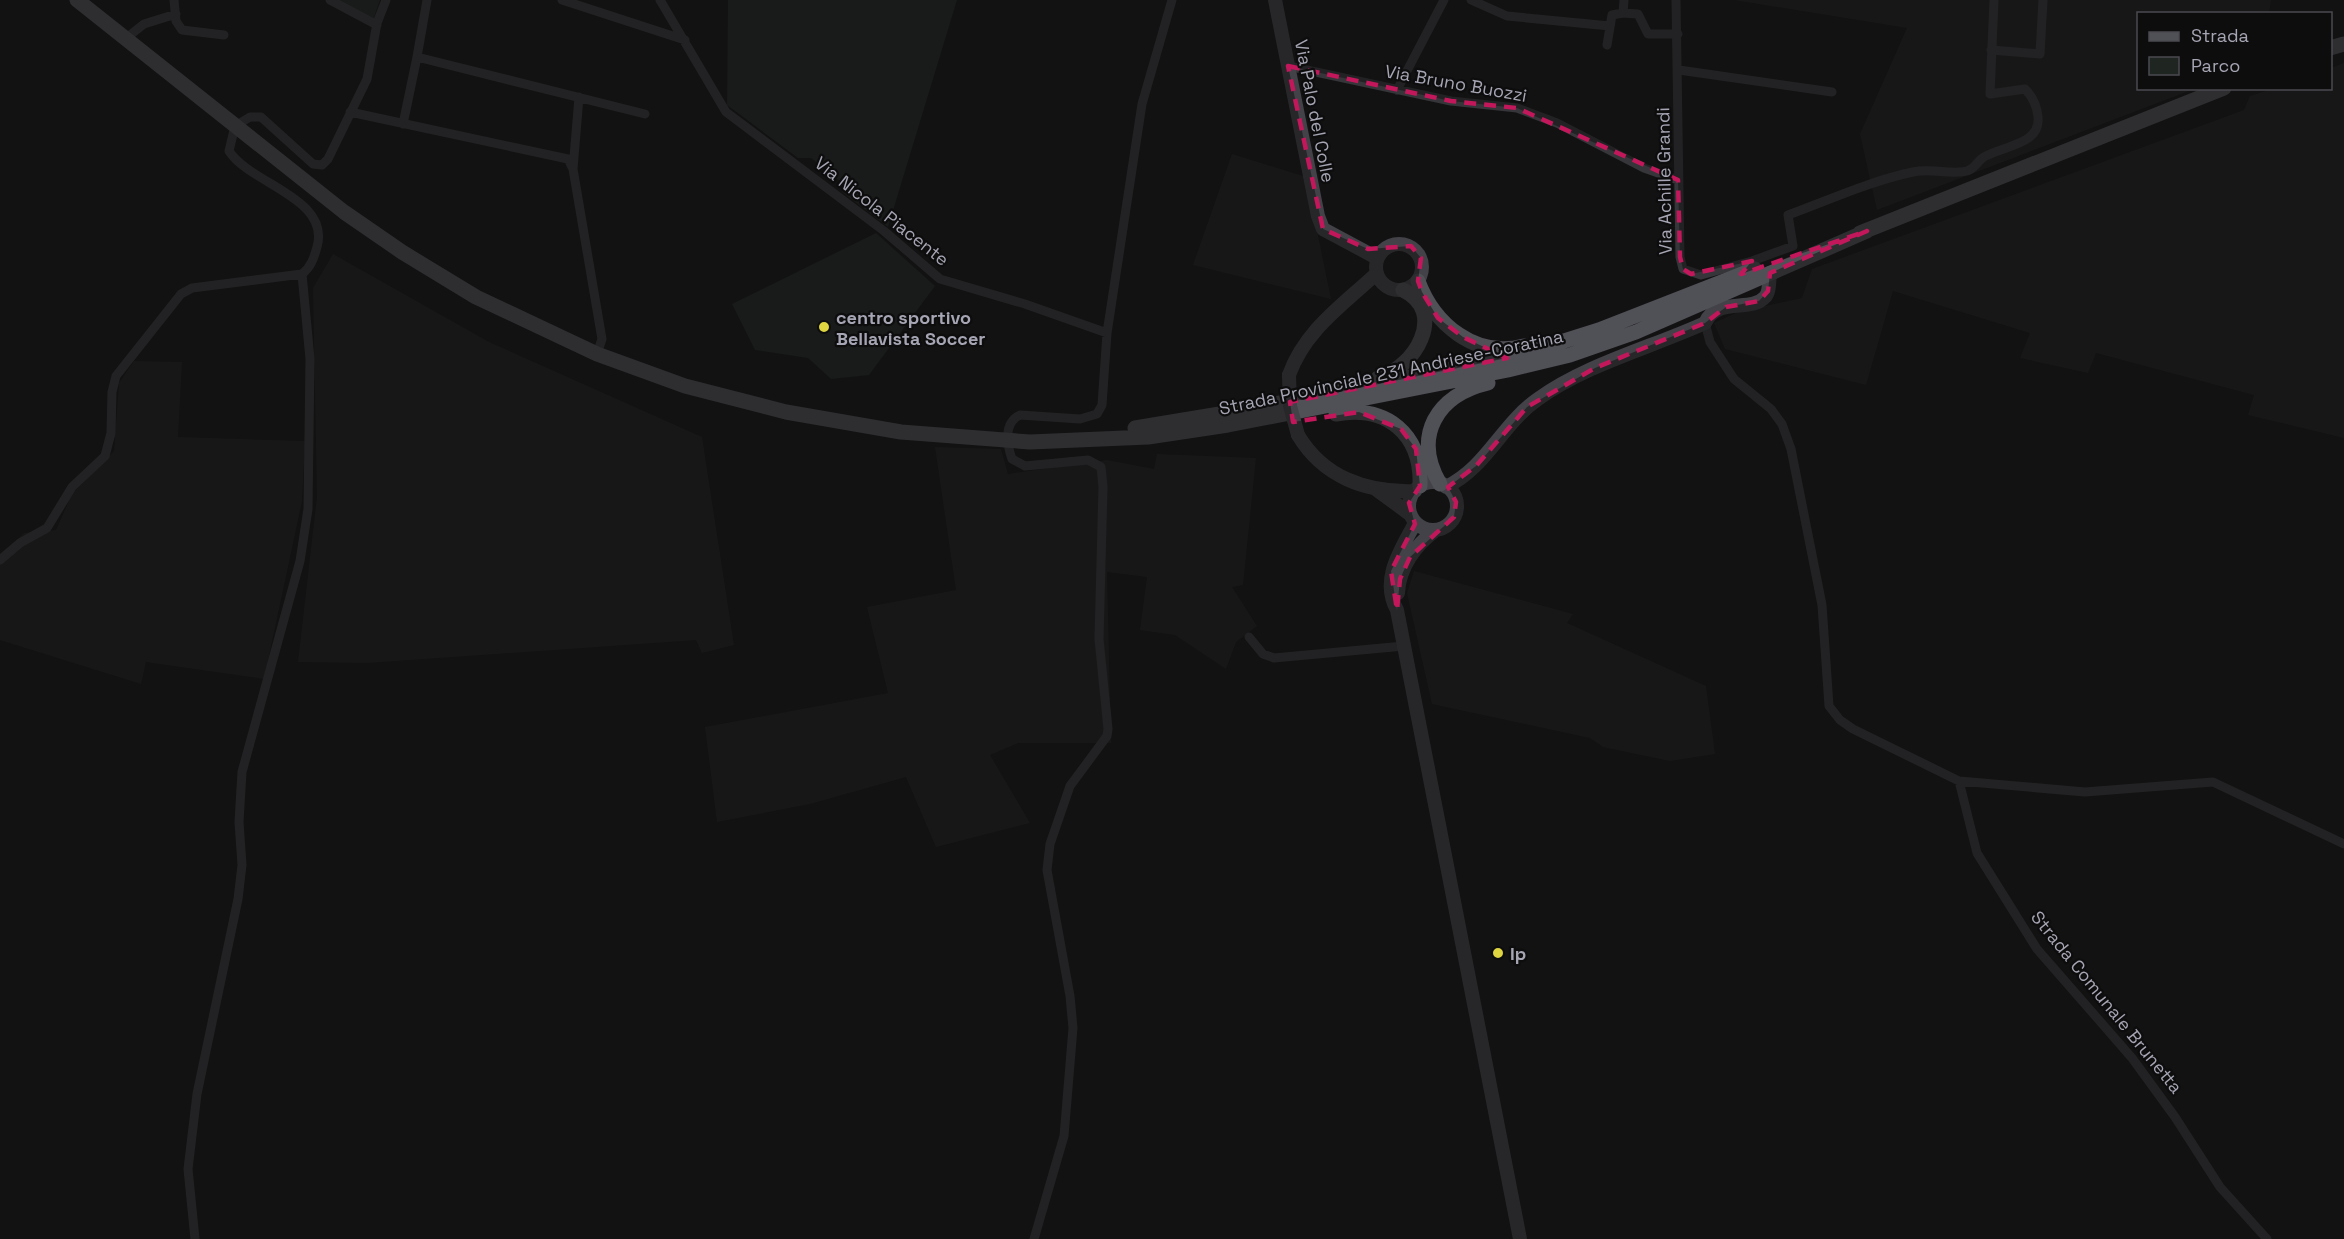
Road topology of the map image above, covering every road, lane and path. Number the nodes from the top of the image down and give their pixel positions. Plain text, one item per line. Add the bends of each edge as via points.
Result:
1 (77, 0) edge
2 (174, 0) edge
3 (330, 0) edge
4 (386, 0) edge
5 (427, 0) edge
6 (562, 0) edge
7 (660, 0) edge
8 (1172, 0) edge
9 (1275, 0) edge
10 (1444, 0) edge
11 (1471, 0) edge
12 (1624, 0) edge
13 (1676, 0) edge
14 (1994, 0) edge
15 (2043, 0) edge
16 (1623, 13) junction
17 (176, 14) junction
18 (377, 26) junction
19 (1610, 26) junction
20 (1678, 34) junction
21 (224, 35) dead end
22 (125, 39) junction
23 (685, 40) junction
24 (1607, 45) dead end
25 (1991, 55) junction
26 (417, 57) junction
27 (1288, 66) junction
28 (1679, 70) junction
29 (1397, 90) junction
30 (2219, 90) edge
31 (1832, 92) dead end
32 (579, 97) junction
33 (350, 112) junction
34 (645, 114) dead end
35 (403, 124) junction
36 (234, 126) junction
37 (573, 169) junction
38 (1678, 180) junction
39 (1867, 231) junction
40 (1380, 255) junction
41 (1752, 261) junction
42 (1770, 273) junction
43 (302, 274) junction
44 (1739, 275) junction
45 (1380, 278) junction
46 (1418, 281) junction
47 (1403, 290) junction
48 (1676, 300) junction
49 (1707, 301) junction
50 (1705, 323) junction
51 (1107, 333) junction
52 (597, 354) junction
53 (1208, 417) junction
54 (1173, 434) junction
55 (1007, 438) junction
56 (1476, 466) junction
57 (1443, 485) junction
58 (1375, 489) junction
59 (1418, 489) junction
60 (1456, 502) junction
61 (1413, 519) junction
62 (1436, 530) junction
63 (0, 560) edge
64 (1397, 610) junction
65 (1249, 637) dead end
66 (1404, 646) junction
67 (1959, 781) junction
68 (2344, 844) edge
69 (195, 1239) edge
70 (1034, 1239) edge
71 (1520, 1239) edge
72 (2267, 1239) edge

1 - 22 main road, Strada Provinciale 231 Andriese-Coratina
2 - 17 street
3 - 18 street
4 - 18 street
5 - 26 street
6 - 23 street
7 - 23 street, Via Nicola Piacente
8 - 51 street via 1142,104
9 - 27 main road, Via Palo del Colle
10 - 29 street
11 - 19 street via 1507,16
12 - 16 street
13 - 20 street, Via Achille Grandi
14 - 25 street
15 - 25 street via 2040,54
16 - 19 street via 1612,15
16 - 20 street via 1638,14 1648,34
17 - 21 street via 182,30
17 - 22 street via 144,24
18 - 33 street via 367,79
19 - 24 street
20 - 28 street, Via Achille Grandi
22 - 36 main road, Strada Provinciale 231 Andriese-Coratina
23 - 51 street, Via Nicola Piacente via 726,112 884,231 940,279
25 - 41 street, Via Achille Grandi via 1990,94 2025,88 2037,108 2036,132 2028,139 1983,158 1968,171 1912,172 1788,215 1792,246
26 - 32 street
26 - 35 street
27 - 29 street, Via Bruno Buozzi
27 - 40 main road, Via Palo del Colle via 1323,229
28 - 31 street
28 - 38 street, Via Achille Grandi
29 - 38 street, Via Bruno Buozzi via 1517,108
30 - 39 main road, Strada Provinciale 231 Andriese-Coratina
32 - 34 street
32 - 37 street
33 - 35 street
33 - 36 street via 322,165 308,161 261,117 250,117
35 - 37 street via 568,159
36 - 43 street via 229,146 232,157 291,196 318,221 321,234 309,268
36 - 52 main road, Strada Provinciale 231 Andriese-Coratina via 410,258 476,297
37 - 52 street via 602,339
38 - 41 street, Via Achille Grandi via 1683,269 1701,275
39 - 42 main road, Strada Provinciale 231 Andriese-Coratina
39 - 44 main road, Strada Provinciale 231 Andriese-Coratina
40 - 45 main road
40 - 46 main road via 1388,246 1404,244 1417,251 1423,266
41 - 44 main road
42 - 49 main road, Strada Provinciale 231 Andriese-Coratina
42 - 50 main road via 1765,297 1726,307
43 - 63 street via 192,288 181,294 116,376 105,456 72,487 47,528
43 - 69 street via 310,359 308,509 297,572 242,772 238,899 197,1094 189,1170
44 - 48 main road, Strada Provinciale 231 Andriese-Coratina
45 - 47 main road via 1395,290
45 - 58 main road, bridge via 1348,299 1314,331 1289,375 1290,406 1298,435 1314,459 1326,469
46 - 47 main road
46 - 48 main road via 1427,303 1445,324 1475,343 1496,348 1520,347
47 - 53 main road via 1421,307 1423,331 1419,346 1393,373
48 - 53 main road, Strada Provinciale 231 Andriese-Coratina via 1572,340 1516,356
49 - 54 main road, Strada Provinciale 231 Andriese-Coratina via 1627,336 1546,362
49 - 57 main road via 1649,333 1546,369 1482,384 1455,396 1430,430 1429,460
50 - 56 main road via 1595,368 1540,397 1509,424
50 - 67 street via 1710,342 1734,379 1771,409 1782,424 1791,449 1822,605 1829,706 1853,729
51 - 55 street via 1102,405 1097,414 1080,419 1020,415 1013,420
52 - 55 main road, Strada Provinciale 231 Andriese-Coratina via 685,386 786,412 902,432
53 - 55 main road, Strada Provinciale 231 Andriese-Coratina via 1125,429
54 - 55 main road, Strada Provinciale 231 Andriese-Coratina via 1030,442
54 - 59 main road via 1229,434 1345,412 1375,415 1401,429 1410,439 1419,458
55 - 70 street via 1012,459 1025,466 1088,460 1101,467 1103,487 1099,639 1108,729 1107,736 1070,786 1050,844 1047,870 1073,1028 1064,1136
56 - 57 main road
56 - 60 main road
57 - 59 main road
57 - 60 main road
58 - 59 main road
58 - 61 main road
59 - 61 main road via 1409,503
60 - 62 main road via 1454,517
61 - 62 main road via 1425,529
61 - 64 main road via 1391,571 1392,602
62 - 64 main road via 1418,546 1404,567
64 - 66 main road
65 - 66 street via 1263,654 1274,658
66 - 71 main road
67 - 68 street via 2085,792 2213,782
67 - 72 street, Strada Comunale Brunetta via 1977,853 2037,950 2132,1058 2220,1187

